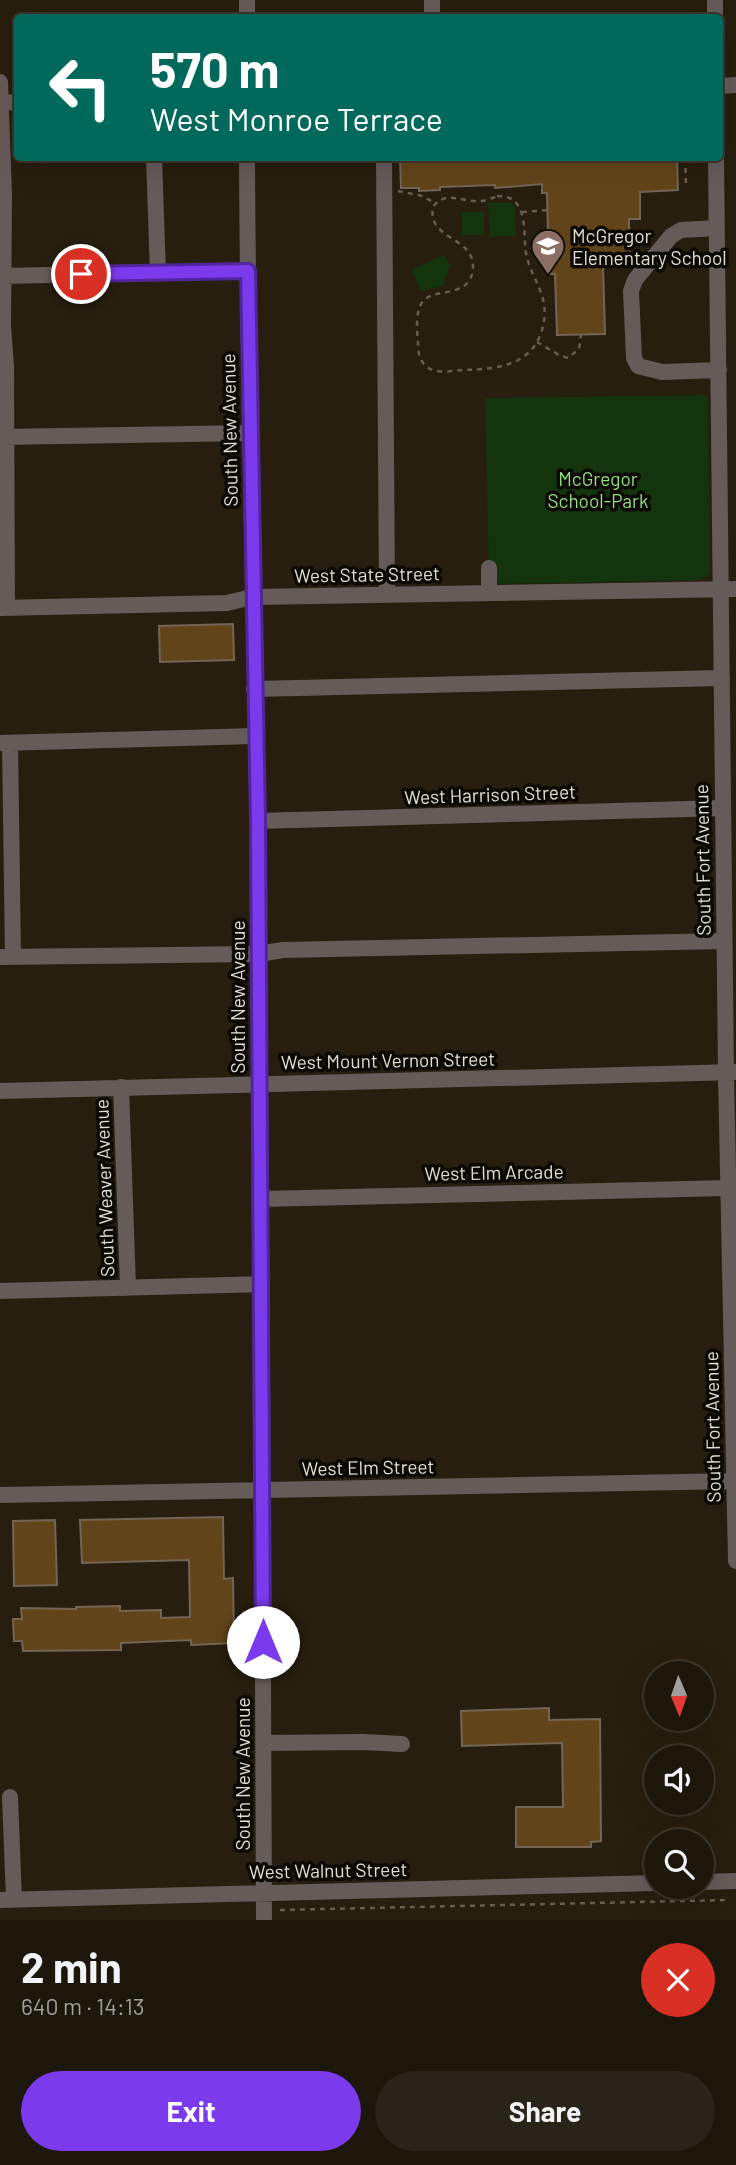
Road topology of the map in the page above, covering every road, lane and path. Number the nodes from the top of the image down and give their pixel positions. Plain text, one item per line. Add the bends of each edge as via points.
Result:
1 (0, 82) edge
2 (0, 103) edge
3 (154, 161) edge
4 (247, 161) edge
5 (384, 161) edge
6 (685, 161) edge
7 (716, 161) edge
8 (686, 184) dead end
9 (397, 189) dead end
10 (435, 203) junction
11 (550, 210) dead end
12 (522, 212) junction
13 (717, 228) junction
14 (248, 271) junction
15 (158, 273) junction
16 (2, 276) edge
17 (581, 335) dead end
18 (537, 342) junction
19 (719, 370) junction
20 (250, 433) junction
21 (3, 437) edge
22 (489, 568) dead end
23 (729, 589) edge
24 (489, 592) junction
25 (387, 595) junction
26 (252, 597) junction
27 (3, 608) edge
28 (722, 678) junction
29 (254, 689) junction
30 (255, 736) junction
31 (5, 743) edge
32 (723, 808) junction
33 (258, 821) junction
34 (724, 942) junction
35 (258, 954) junction
36 (6, 956) edge
37 (731, 1073) edge
38 (258, 1085) junction
39 (121, 1087) junction
40 (0, 1091) edge
41 (728, 1188) junction
42 (261, 1199) junction
43 (261, 1284) junction
44 (128, 1287) junction
45 (0, 1291) edge
46 (735, 1481) edge
47 (262, 1490) junction
48 (0, 1495) edge
49 (736, 1562) edge
50 (263, 1743) junction
51 (402, 1744) dead end
52 (10, 1797) dead end
53 (736, 1881) edge
54 (714, 1882) edge
55 (644, 1883) edge
56 (264, 1893) junction
57 (7, 1900) edge
58 (728, 1900) dead end
59 (264, 1920) edge
60 (279, 1920) edge

1 - 2 street
2 - 16 street
3 - 15 street
4 - 14 street, South New Avenue
5 - 25 street
6 - 8 path
7 - 13 street, South Fort Avenue
9 - 10 path
10 - 12 path via 449,197 482,201 504,196
10 - 18 path via 435,226 467,249 473,270 462,287 429,296 421,304 417,326 422,362 436,371 502,368 520,359
11 - 12 path
12 - 18 path via 526,262 542,291 544,306
13 - 19 street, South Fort Avenue
13 - 19 street via 681,230 671,236 631,291 638,366 662,372
14 - 15 street
14 - 20 street, South New Avenue
15 - 16 street
16 - 21 street
17 - 18 path via 579,349 568,358
19 - 23 street, South Fort Avenue
20 - 21 street
20 - 26 street, South New Avenue
21 - 27 street
22 - 24 street
23 - 24 street, West State Street
23 - 28 street, South Fort Avenue
24 - 25 street, West State Street
25 - 26 street, West State Street
26 - 27 street, West State Street via 227,603
26 - 29 street, South New Avenue
28 - 29 street
28 - 32 street, South Fort Avenue
29 - 30 street, South New Avenue
30 - 31 street
30 - 33 street, South New Avenue
31 - 36 street
32 - 33 street, West Harrison Street
32 - 34 street, South Fort Avenue
33 - 35 street, South New Avenue
34 - 35 street
34 - 37 street, South Fort Avenue
35 - 36 street
35 - 38 street, South New Avenue
37 - 38 street, West Mount Vernon Street
37 - 41 street, South Fort Avenue
38 - 39 street, West Mount Vernon Street
38 - 42 street, South New Avenue
39 - 40 street, West Mount Vernon Street
39 - 44 street, South Weaver Avenue
41 - 42 street, West Elm Arcade
41 - 46 street, South Fort Avenue
42 - 43 street, South New Avenue
43 - 44 street
43 - 47 street, South New Avenue
44 - 45 street
46 - 47 street, West Elm Street
46 - 49 street, South Fort Avenue
47 - 48 street, West Elm Street
47 - 50 street, South New Avenue
50 - 51 street
50 - 56 street, South New Avenue
52 - 57 street
53 - 54 street
55 - 56 street, West Walnut Street
56 - 57 street, West Walnut Street
56 - 59 street, South New Avenue
58 - 60 path via 279,1910

